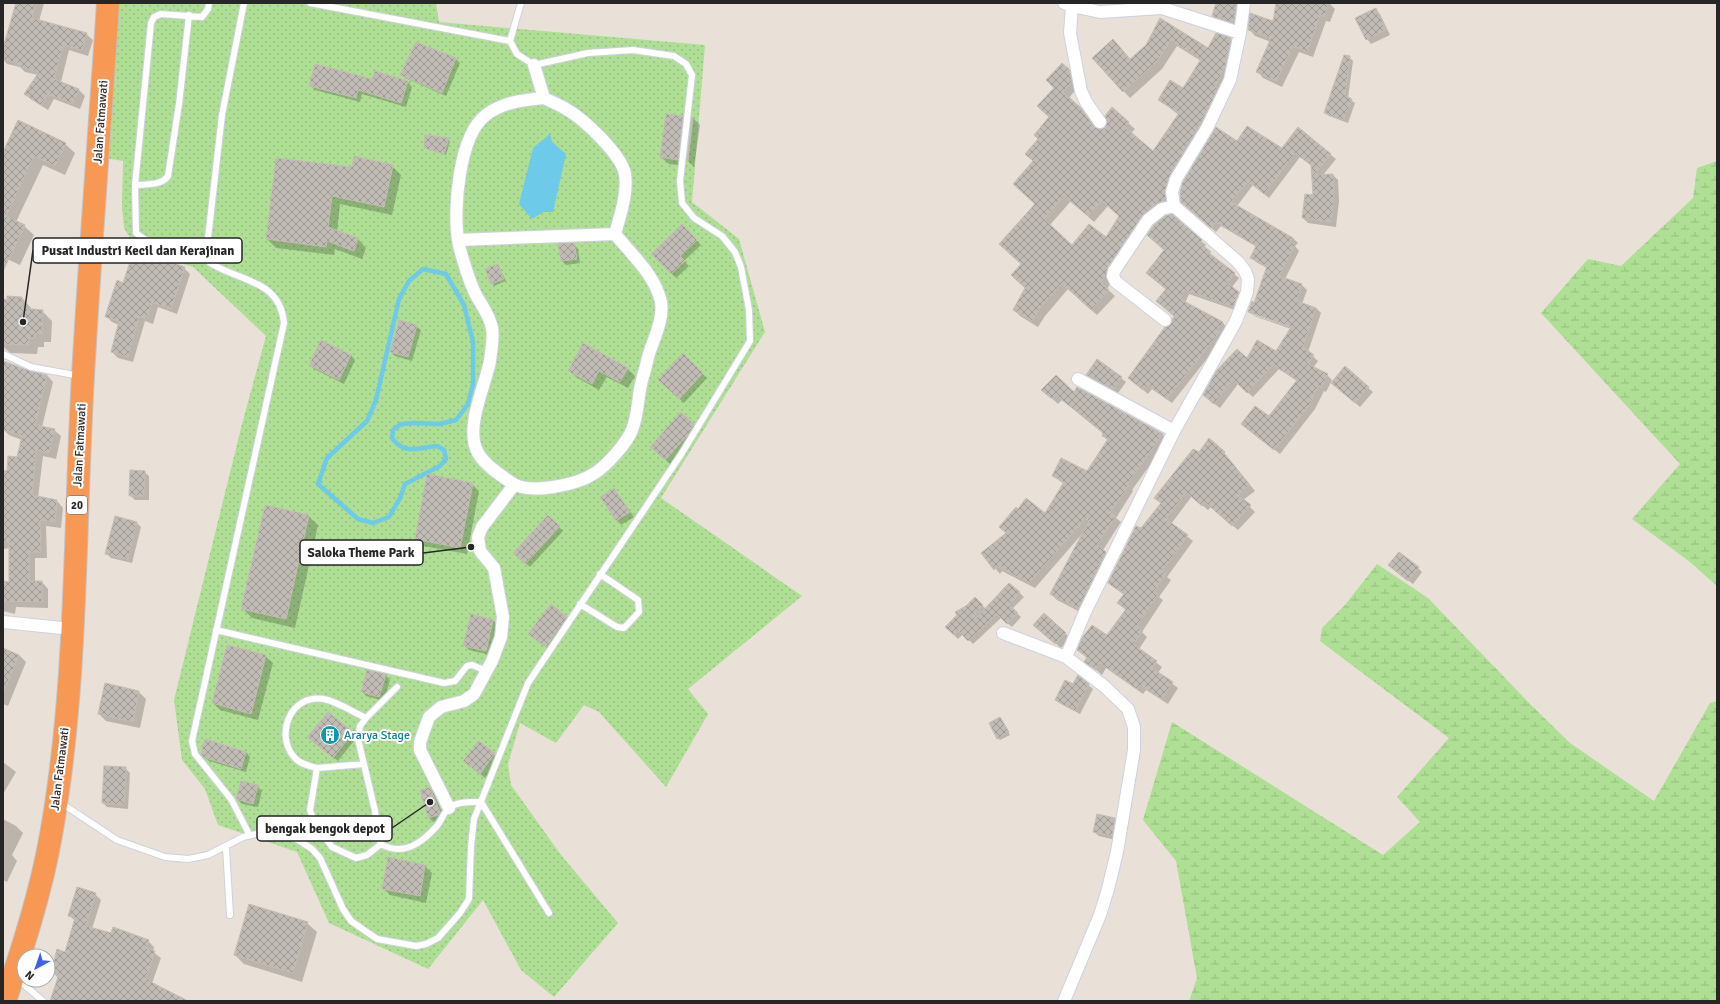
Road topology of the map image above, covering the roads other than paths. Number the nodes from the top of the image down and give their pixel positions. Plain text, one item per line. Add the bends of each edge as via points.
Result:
1 (108, 3) edge
2 (209, 3) edge
3 (244, 3) edge
4 (310, 3) edge
5 (521, 3) edge
6 (1244, 3) edge
7 (335, 5) edge
8 (1068, 5) edge
9 (1163, 6) edge
10 (190, 15) junction
11 (1240, 33) junction
12 (510, 41) junction
13 (534, 65) junction
14 (544, 98) junction
15 (1100, 122) dead end
16 (135, 185) junction
17 (1174, 206) junction
18 (615, 234) junction
19 (458, 240) junction
20 (209, 258) junction
21 (1165, 320) dead end
22 (3, 354) edge
23 (83, 376) junction
24 (1078, 379) dead end
25 (1174, 431) junction
26 (514, 485) junction
27 (600, 574) junction
28 (580, 604) junction
29 (3, 622) edge
30 (72, 629) junction
31 (216, 630) junction
32 (1003, 633) dead end
33 (1066, 657) junction
34 (487, 671) junction
35 (397, 687) dead end
36 (366, 718) junction
37 (364, 764) junction
38 (317, 768) junction
39 (56, 800) junction
40 (481, 802) junction
41 (449, 808) junction
42 (249, 834) junction
43 (381, 844) junction
44 (226, 847) junction
45 (548, 913) dead end
46 (230, 915) dead end
47 (14, 976) junction
48 (6, 1001) edge
49 (43, 1001) edge
50 (1064, 1001) edge

1 - 23 highway, Jalan Fatmawati / 20
2 - 10 lane via 202,17
3 - 20 lane via 222,115 207,247
4 - 7 lane
5 - 12 lane
6 - 11 street
7 - 12 lane
8 - 9 street via 1100,12
8 - 15 street via 1070,33 1081,91
9 - 11 street
10 - 16 lane via 168,176 159,183
10 - 16 lane via 161,14 154,17 151,23
11 - 17 street via 1230,80 1207,128 1176,179 1172,192
12 - 13 lane via 517,54
13 - 14 street
13 - 27 lane via 588,53 633,50 674,56 686,64 692,75 680,181 682,203 694,218 722,236 735,252 741,267 749,310 750,341 682,453
14 - 18 street via 567,109 595,133 619,159 625,174 626,194
14 - 19 street via 513,101 484,116 468,140 456,199
16 - 20 lane via 136,234 169,251
17 - 21 street via 1162,209 1148,220 1113,276 1116,282
17 - 25 street via 1238,262 1248,279 1247,292 1236,321
18 - 19 street
18 - 26 street via 658,289 661,304 662,317 640,386 632,429 622,446 594,473 552,488
19 - 26 street via 474,291 486,309 492,329 487,378 475,417 474,439 478,453
20 - 31 lane via 210,263 219,268 267,289 279,300 284,323
22 - 23 lane via 31,366
23 - 30 highway, Jalan Fatmawati / 20
24 - 25 street
25 - 33 street via 1085,612
26 - 34 street via 482,527 478,537 480,551 494,568 503,617 501,637
27 - 28 lane
27 - 28 lane via 638,600 639,612 624,628 617,627
28 - 40 lane via 528,683
29 - 30 street
30 - 39 highway, Jalan Fatmawati / 20 via 63,754
31 - 34 lane via 444,684 455,681 467,666 472,665
31 - 42 lane via 192,741 195,754 231,799
32 - 33 street
33 - 50 street via 1104,686 1128,709 1134,726 1134,750 1117,852 1108,889 1100,915
34 - 41 street via 474,694 464,701 441,707 429,717 420,742 420,750
35 - 36 lane
36 - 37 lane via 360,726 358,739
36 - 38 lane via 324,699 307,700 291,711 286,727 291,753 296,760
37 - 38 lane
37 - 43 lane
38 - 43 lane via 310,810 314,822 332,847 356,858 367,855
39 - 44 lane via 117,840 165,858 188,859 208,855
39 - 47 highway, Jalan Fatmawati / 20 via 51,837
40 - 41 lane via 460,802
40 - 42 lane via 474,819 470,846 469,899 438,938 416,946 377,939 351,921 320,858 312,849 290,836 265,832
40 - 45 lane
41 - 43 lane via 438,826 422,841 404,849 391,850
42 - 44 lane
44 - 46 lane
47 - 48 highway, Jalan Fatmawati / 20
47 - 49 lane

